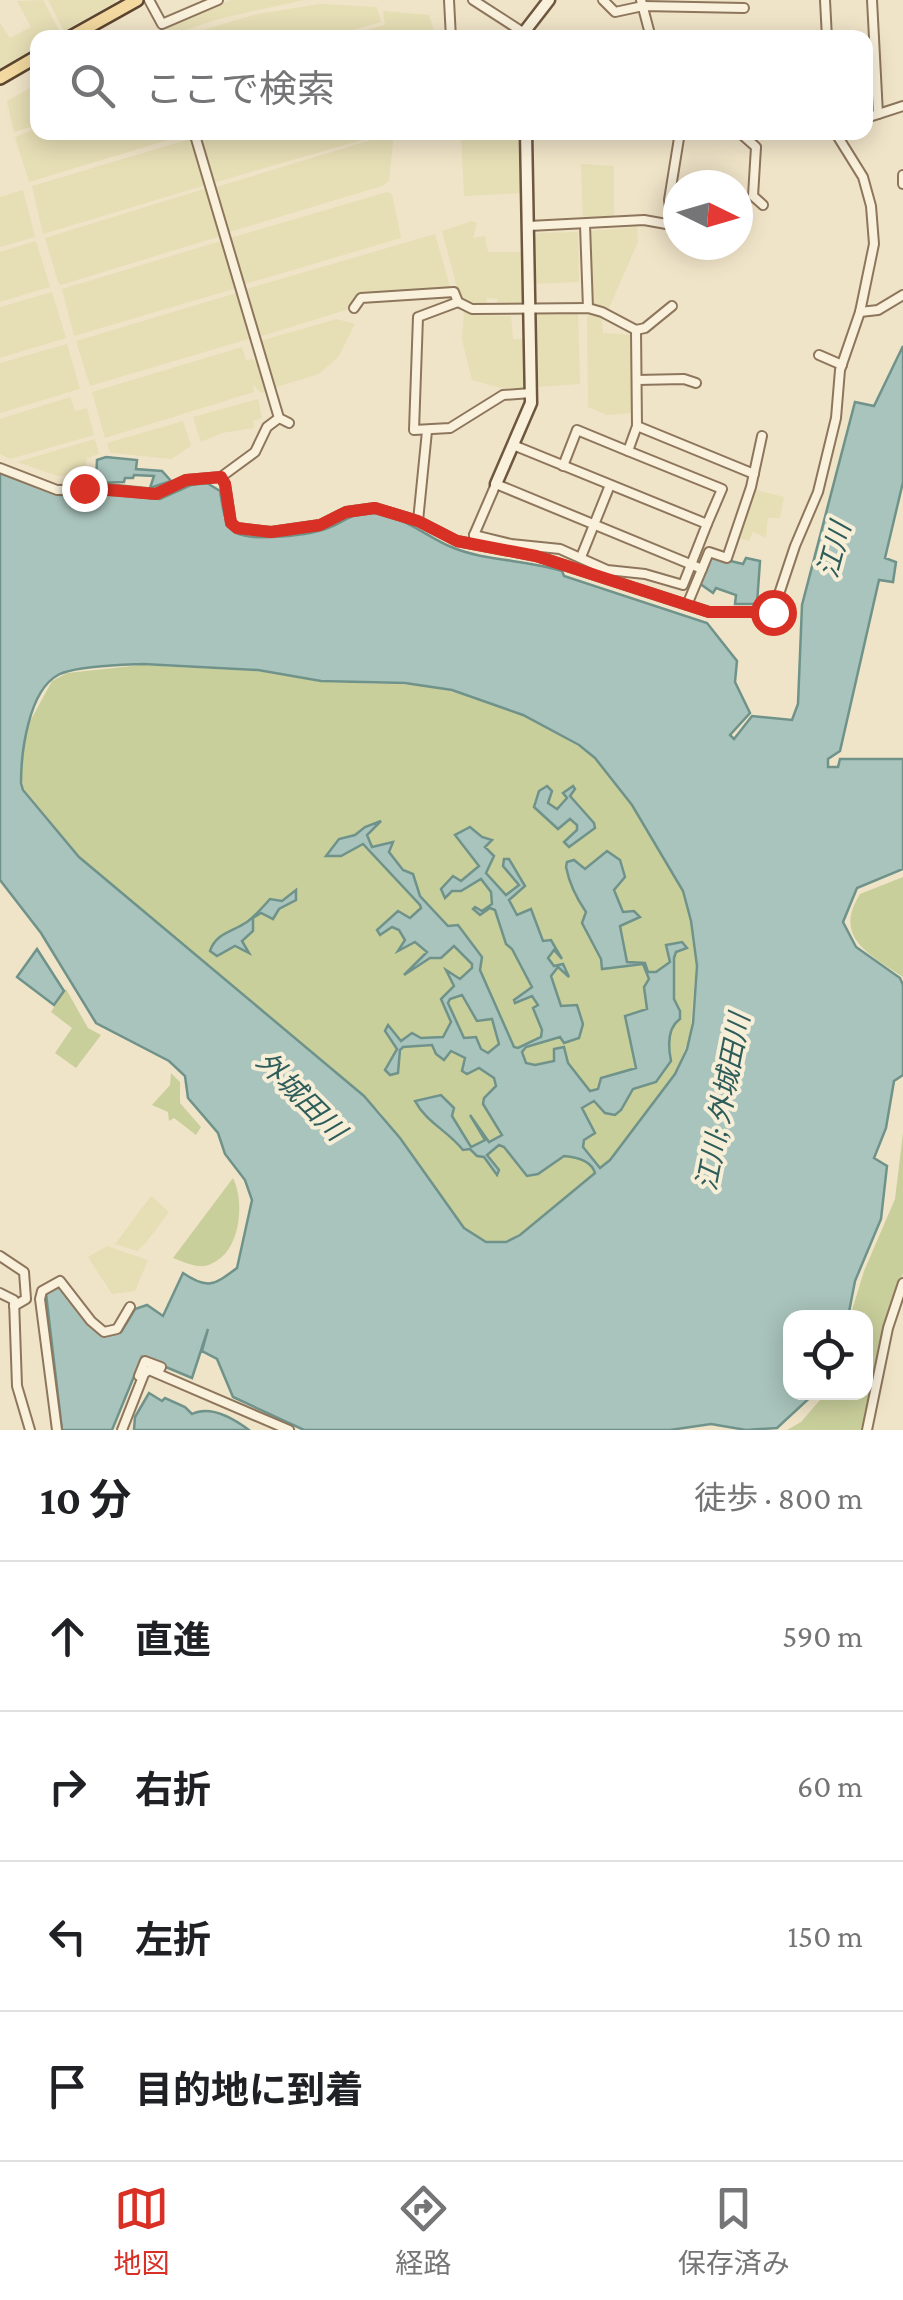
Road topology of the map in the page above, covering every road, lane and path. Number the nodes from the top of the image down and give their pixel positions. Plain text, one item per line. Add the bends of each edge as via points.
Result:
1 (138, 0) edge
2 (148, 0) edge
3 (218, 0) edge
4 (449, 0) edge
5 (473, 0) edge
6 (550, 0) edge
7 (604, 0) edge
8 (825, 0) edge
9 (872, 0) edge
10 (642, 3) edge
11 (744, 8) dead end
12 (162, 24) junction
13 (84, 30) edge
14 (164, 30) edge
15 (451, 30) edge
16 (518, 30) edge
17 (531, 30) edge
18 (650, 30) edge
19 (827, 30) edge
20 (30, 61) edge
21 (0, 78) edge
22 (903, 106) edge
23 (878, 114) junction
24 (873, 116) edge
25 (196, 140) edge
26 (526, 140) edge
27 (679, 140) edge
28 (748, 140) edge
29 (840, 140) edge
30 (903, 176) edge
31 (903, 184) edge
32 (763, 204) dead end
33 (586, 225) junction
34 (529, 226) junction
35 (903, 295) edge
36 (458, 302) junction
37 (672, 306) dead end
38 (354, 308) dead end
39 (588, 308) junction
40 (531, 310) junction
41 (860, 312) junction
42 (636, 330) junction
43 (820, 355) dead end
44 (842, 364) junction
45 (636, 380) junction
46 (696, 383) dead end
47 (532, 393) junction
48 (279, 418) junction
49 (289, 423) dead end
50 (638, 426) junction
51 (428, 431) junction
52 (762, 436) dead end
53 (513, 445) junction
54 (628, 451) junction
55 (563, 466) junction
56 (0, 468) edge
57 (754, 474) junction
58 (221, 477) junction
59 (496, 484) junction
60 (610, 485) junction
61 (418, 521) junction
62 (594, 524) junction
63 (707, 524) junction
64 (472, 539) junction
65 (581, 557) junction
66 (691, 564) junction
67 (702, 569) junction
68 (688, 605) junction
69 (0, 1256) edge
70 (903, 1283) edge
71 (0, 1293) edge
72 (14, 1306) junction
73 (130, 1307) dead end
74 (30, 1430) edge
75 (57, 1430) edge
76 (119, 1430) edge
77 (289, 1430) edge
78 (867, 1430) edge

1 - 13 main road
2 - 12 street
3 - 12 street
4 - 15 street
5 - 16 street
6 - 17 street
7 - 10 street via 617,12
8 - 19 street
9 - 23 street
10 - 11 street
10 - 18 street
12 - 14 street
20 - 21 main road
22 - 23 street
23 - 24 street
25 - 48 street
26 - 34 street
27 - 33 street via 669,200 672,229 644,220
28 - 32 street via 756,147 753,196
29 - 41 street via 863,177 874,227
30 - 31 street
33 - 34 street
33 - 39 street
34 - 40 street
35 - 41 street
36 - 38 street via 454,292 361,298
36 - 40 street via 477,310
36 - 51 street via 418,316 414,430
37 - 42 street
39 - 40 street
39 - 42 street
40 - 47 street
41 - 44 street
42 - 45 street
43 - 44 street
44 - 68 street via 818,492 775,610 709,612
45 - 46 street
45 - 50 street
47 - 51 street via 503,395 461,424
47 - 53 street
48 - 49 street
48 - 58 street via 266,427 255,452
50 - 54 street
50 - 57 street
51 - 61 street
52 - 57 street
53 - 55 street
53 - 59 street
54 - 55 street via 577,430
54 - 63 street via 722,489
55 - 60 street
56 - 58 street via 57,490 156,494 186,480
57 - 67 street via 727,558 708,552
58 - 61 street via 237,528 271,532 320,525 362,508
59 - 62 street
59 - 64 street
60 - 62 street
60 - 63 street
61 - 64 street
62 - 65 street
62 - 66 street
63 - 66 street
64 - 65 street
64 - 68 street
65 - 66 street via 606,570 683,585
66 - 67 street
67 - 68 street
69 - 72 street via 24,1272 26,1300
70 - 78 street
71 - 72 street
72 - 74 street via 18,1386
73 - 75 street via 117,1330 104,1332 60,1281 42,1291
76 - 77 street via 146,1372

